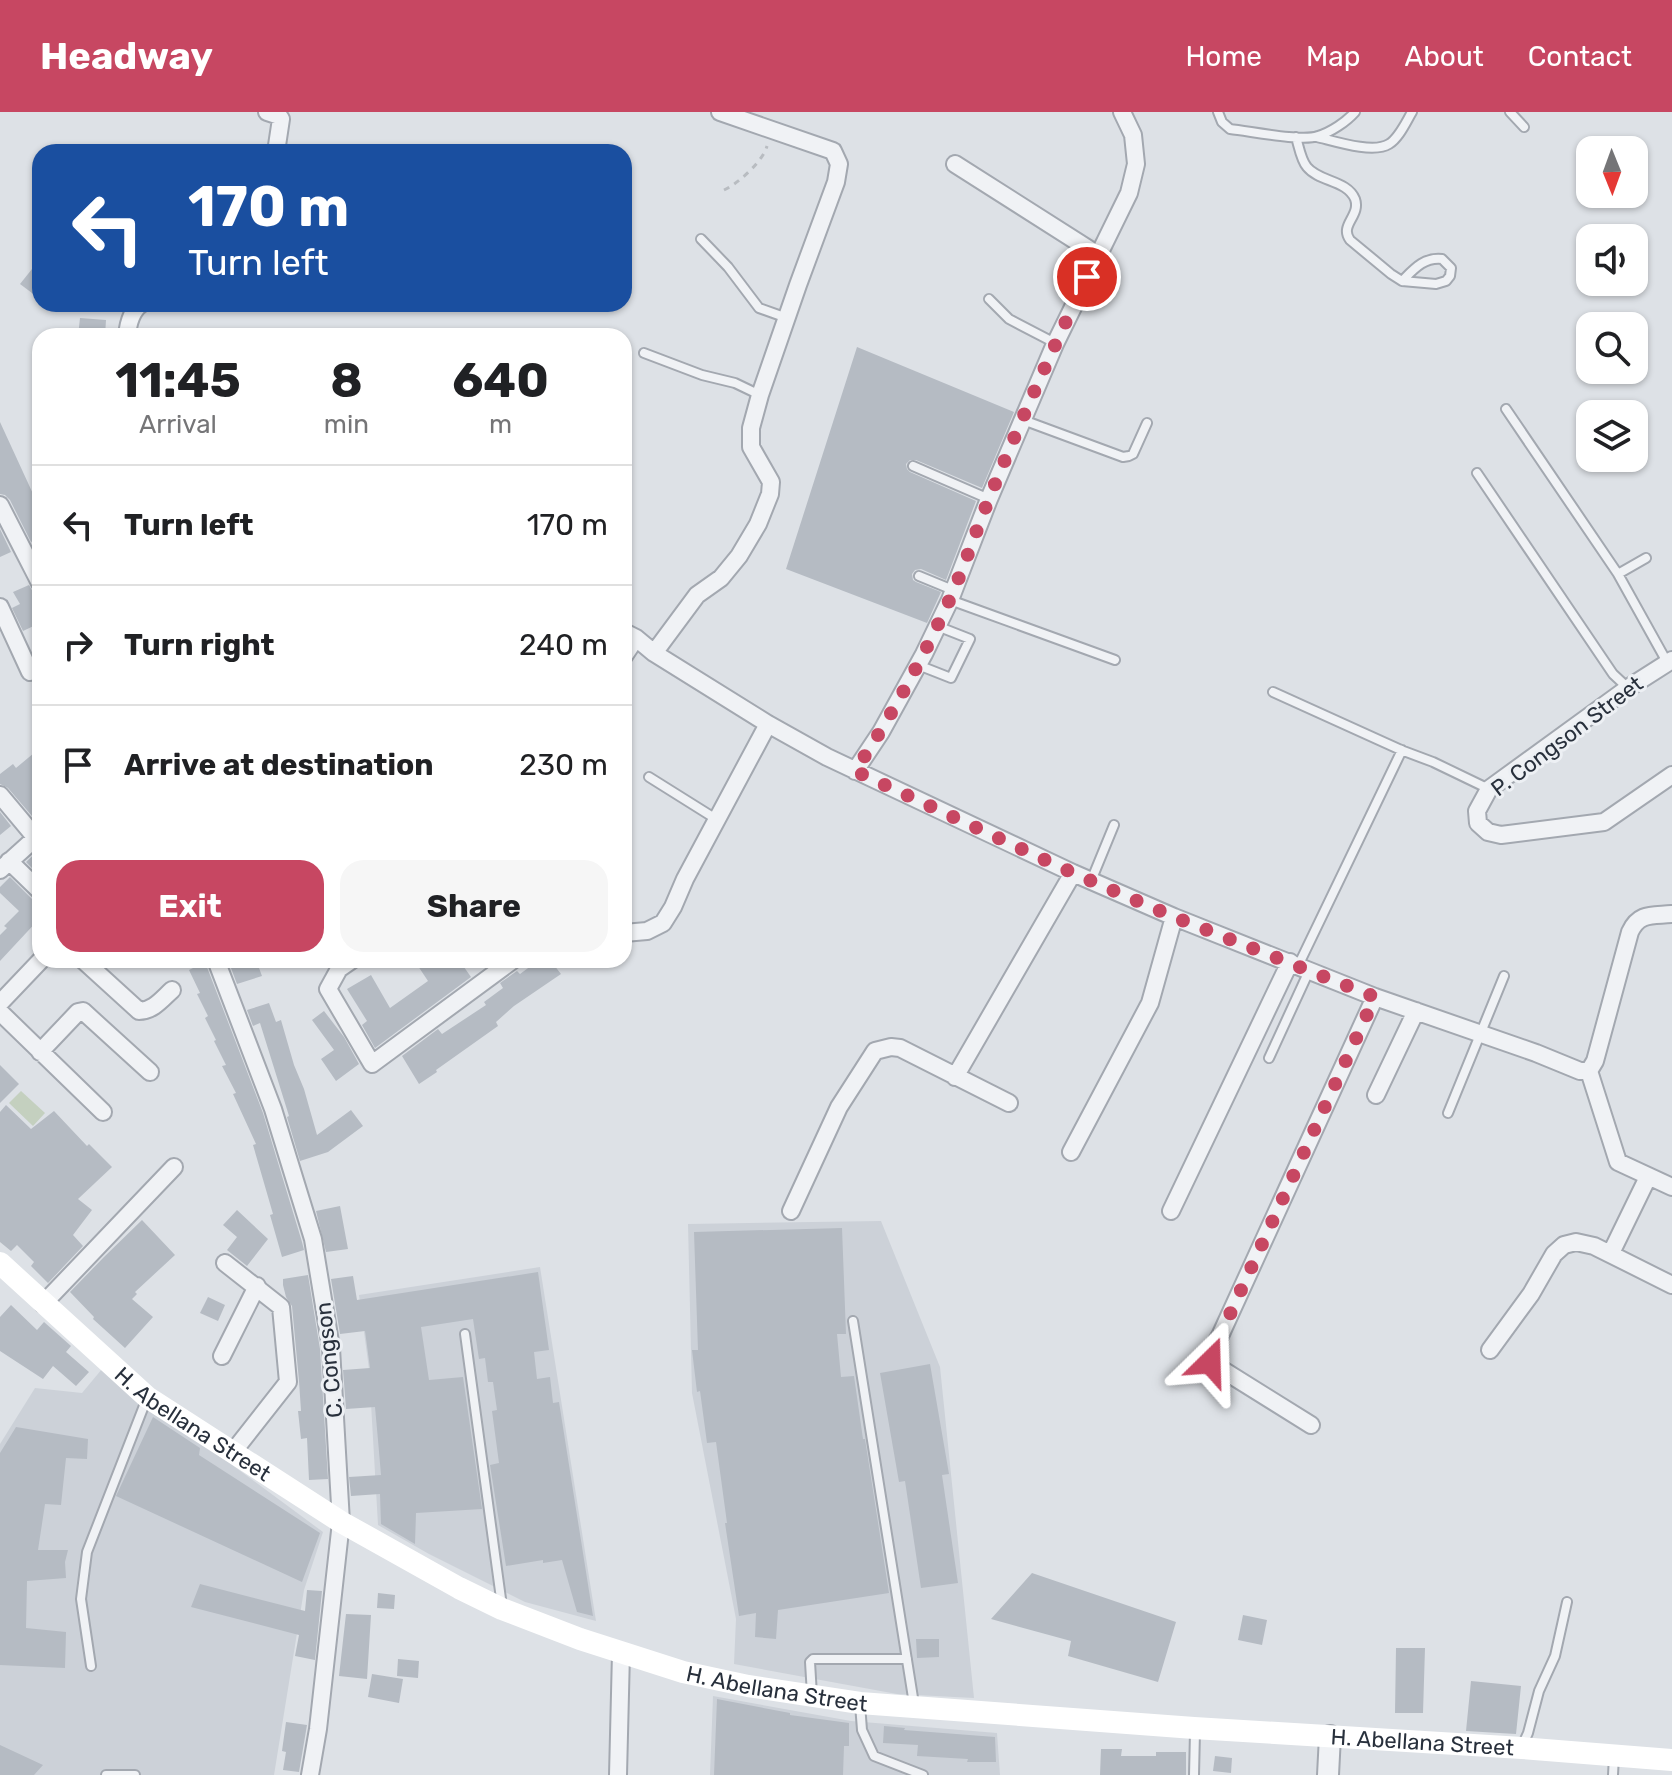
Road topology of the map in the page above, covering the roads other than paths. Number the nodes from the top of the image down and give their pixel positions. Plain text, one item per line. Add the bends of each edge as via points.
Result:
1 (267, 112) edge
2 (720, 112) edge
3 (1122, 112) edge
4 (1218, 112) edge
5 (1355, 112) edge
6 (1412, 112) edge
7 (1510, 112) edge
8 (1524, 127) dead end
9 (1296, 137) junction
10 (1316, 137) junction
11 (277, 144) edge
12 (955, 164) dead end
13 (701, 239) dead end
14 (1098, 255) junction
15 (1402, 281) junction
16 (989, 299) dead end
17 (787, 318) junction
18 (1055, 344) junction
19 (644, 353) dead end
20 (760, 395) junction
21 (1506, 409) dead end
22 (1023, 420) junction
23 (1147, 423) dead end
24 (913, 466) dead end
25 (1477, 473) dead end
26 (989, 499) junction
27 (0, 505) edge
28 (1646, 558) dead end
29 (32, 567) edge
30 (1618, 574) junction
31 (919, 576) dead end
32 (952, 595) junction
33 (1, 611) edge
34 (937, 626) junction
35 (632, 636) edge
36 (654, 653) junction
37 (1115, 660) dead end
38 (1670, 661) edge
39 (918, 665) junction
40 (30, 672) dead end
41 (1628, 688) junction
42 (1273, 692) dead end
43 (768, 724) junction
44 (1402, 750) junction
45 (855, 771) junction
46 (1672, 775) edge
47 (649, 777) dead end
48 (1489, 789) junction
49 (0, 795) edge
50 (717, 820) junction
51 (1114, 825) dead end
52 (32, 830) edge
53 (32, 841) edge
54 (5, 866) edge
55 (1073, 873) junction
56 (1091, 881) junction
57 (32, 885) edge
58 (1672, 914) edge
59 (1174, 917) junction
60 (632, 932) edge
61 (1299, 966) junction
62 (33, 968) edge
63 (92, 968) edge
64 (219, 968) edge
65 (340, 968) edge
66 (502, 968) edge
67 (1504, 976) dead end
68 (172, 990) dead end
69 (1375, 997) junction
70 (0, 1003) edge
71 (1416, 1011) junction
72 (0, 1012) edge
73 (1479, 1033) junction
74 (40, 1052) junction
75 (1269, 1058) dead end
76 (1589, 1071) junction
77 (150, 1072) dead end
78 (955, 1077) junction
79 (1376, 1095) dead end
80 (1009, 1103) dead end
81 (103, 1112) dead end
82 (1448, 1113) dead end
83 (1071, 1152) dead end
84 (174, 1167) dead end
85 (1648, 1177) junction
86 (1672, 1187) edge
87 (791, 1211) dead end
88 (1171, 1211) dead end
89 (1611, 1253) junction
90 (0, 1263) edge
91 (225, 1263) dead end
92 (1672, 1285) edge
93 (257, 1286) junction
94 (43, 1304) junction
95 (853, 1321) dead end
96 (465, 1334) dead end
97 (1490, 1350) dead end
98 (222, 1356) dead end
99 (147, 1397) junction
100 (1311, 1425) dead end
101 (233, 1452) junction
102 (341, 1522) junction
103 (1567, 1602) dead end
104 (502, 1609) junction
105 (621, 1653) junction
106 (907, 1659) junction
107 (91, 1666) dead end
108 (812, 1697) junction
109 (860, 1703) junction
110 (914, 1707) junction
111 (1194, 1728) junction
112 (1330, 1736) junction
113 (1522, 1748) junction
114 (1660, 1762) edge
115 (1613, 1765) edge
116 (106, 1775) edge
117 (135, 1775) edge
118 (310, 1775) edge
119 (618, 1775) edge
120 (923, 1775) edge
121 (1194, 1775) edge
122 (1328, 1775) edge

1 - 11 street via 281,119
2 - 17 street via 833,151 839,164
3 - 14 street via 1133,135 1136,164 1129,193
4 - 9 lane via 1230,129
5 - 10 lane
6 - 10 lane via 1389,144 1374,149
7 - 8 lane
9 - 10 lane
9 - 15 lane via 1306,166 1354,197 1356,211 1346,234
12 - 14 street
13 - 17 lane via 759,308
14 - 18 street
15 - 15 lane via 1440,284 1449,279 1451,268 1442,259 1431,258
16 - 18 lane via 1009,319
17 - 20 street
18 - 22 street
19 - 20 lane
20 - 36 street via 751,447 771,482 758,524 739,556 697,595
21 - 30 lane
22 - 23 lane via 1123,457 1133,454
22 - 26 street
24 - 26 lane
25 - 41 lane via 1613,674
26 - 32 street
27 - 29 street
28 - 30 lane
30 - 38 lane
31 - 32 lane
32 - 34 street
32 - 37 lane
33 - 40 street
34 - 39 street
34 - 39 lane via 970,639 951,678
35 - 36 street
36 - 43 street
38 - 41 street, P. Congson Street
39 - 45 street
41 - 48 street, P. Congson Street
42 - 44 lane
43 - 45 street
43 - 50 street
44 - 48 lane
44 - 61 lane
45 - 55 street
46 - 48 street, P. Congson Street via 1604,822 1501,835 1478,823 1477,811
47 - 50 lane
49 - 52 street
50 - 60 street via 663,923
51 - 56 lane
53 - 54 street
54 - 57 street
55 - 56 street
55 - 78 street
56 - 59 street
58 - 76 street via 1635,922
59 - 61 street
59 - 83 street via 1150,1003
61 - 69 street
61 - 75 lane
61 - 88 street
62 - 70 street
63 - 68 street via 139,1011 153,1007
64 - 102 street, C. Congson via 273,1109 313,1239 331,1348
65 - 66 street via 328,989 372,1064
67 - 73 lane
69 - 71 street
69 - 100 street via 1208,1356
71 - 73 street
71 - 79 street
72 - 74 street
73 - 76 street
73 - 82 lane
74 - 77 street via 83,1011
74 - 81 street
76 - 85 street via 1618,1162
78 - 80 street
78 - 87 street via 900,1048 875,1051 839,1107
84 - 94 street
85 - 86 street
85 - 89 street
89 - 92 street
89 - 97 street via 1576,1242 1564,1245
90 - 94 main road, H. Abellana Street
91 - 93 street
93 - 98 street
93 - 101 street via 281,1307 288,1382
94 - 99 main road, H. Abellana Street
95 - 106 lane
96 - 104 lane
99 - 101 main road, H. Abellana Street
99 - 107 lane via 87,1552 81,1599
101 - 102 main road, H. Abellana Street
102 - 104 main road, H. Abellana Street
102 - 118 street, C. Congson
103 - 113 lane via 1555,1656
104 - 105 main road, H. Abellana Street
105 - 108 main road, H. Abellana Street via 683,1672
105 - 119 street
106 - 108 lane via 813,1659
106 - 110 lane
108 - 109 main road, H. Abellana Street
109 - 110 main road, H. Abellana Street
109 - 120 lane via 862,1730 874,1756
110 - 111 main road, H. Abellana Street
111 - 112 main road, H. Abellana Street
111 - 121 lane
112 - 113 main road, H. Abellana Street
112 - 122 street
113 - 115 main road, H. Abellana Street
114 - 115 main road, H. Abellana Street
116 - 117 lane

